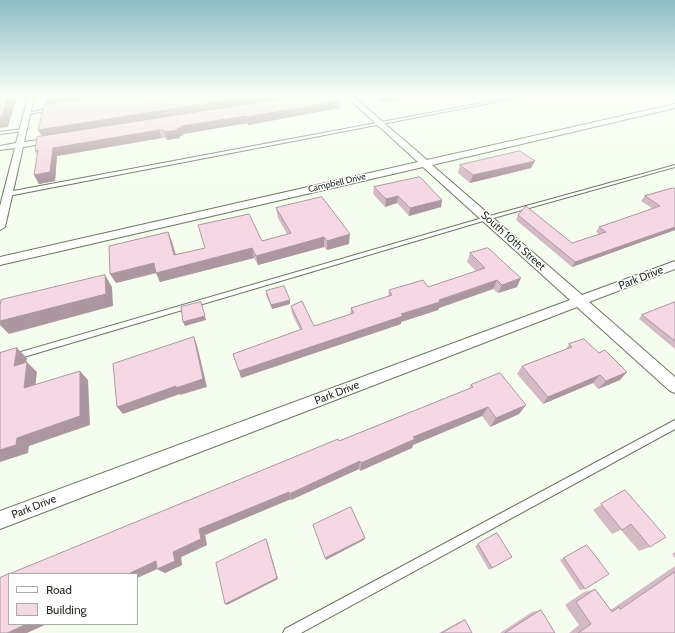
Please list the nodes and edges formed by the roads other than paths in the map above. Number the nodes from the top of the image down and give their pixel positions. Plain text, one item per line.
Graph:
1 (24, 127) edge
2 (361, 127) edge
3 (384, 127) edge
4 (585, 127) edge
5 (23, 130) junction
6 (0, 133) edge
7 (58, 139) edge
8 (19, 145) junction
9 (0, 148) edge
10 (426, 163) junction
11 (675, 166) edge
12 (8, 194) junction
13 (488, 218) junction
14 (0, 227) edge
15 (0, 261) edge
16 (675, 265) edge
17 (580, 301) junction
18 (0, 361) edge
19 (675, 386) edge
20 (675, 424) edge
21 (0, 520) edge
22 (289, 633) edge

1 - 5 street
2 - 12 lane
3 - 10 street, South 10th Street
4 - 10 street, Campbell Drive
5 - 6 lane
5 - 8 street
7 - 8 street
8 - 9 street
8 - 12 street
10 - 13 street, South 10th Street
10 - 15 street, Campbell Drive
11 - 13 lane
12 - 14 street
13 - 17 street, South 10th Street
13 - 18 lane
16 - 17 street, Park Drive
17 - 19 street, South 10th Street
17 - 21 street, Park Drive
20 - 22 lane

